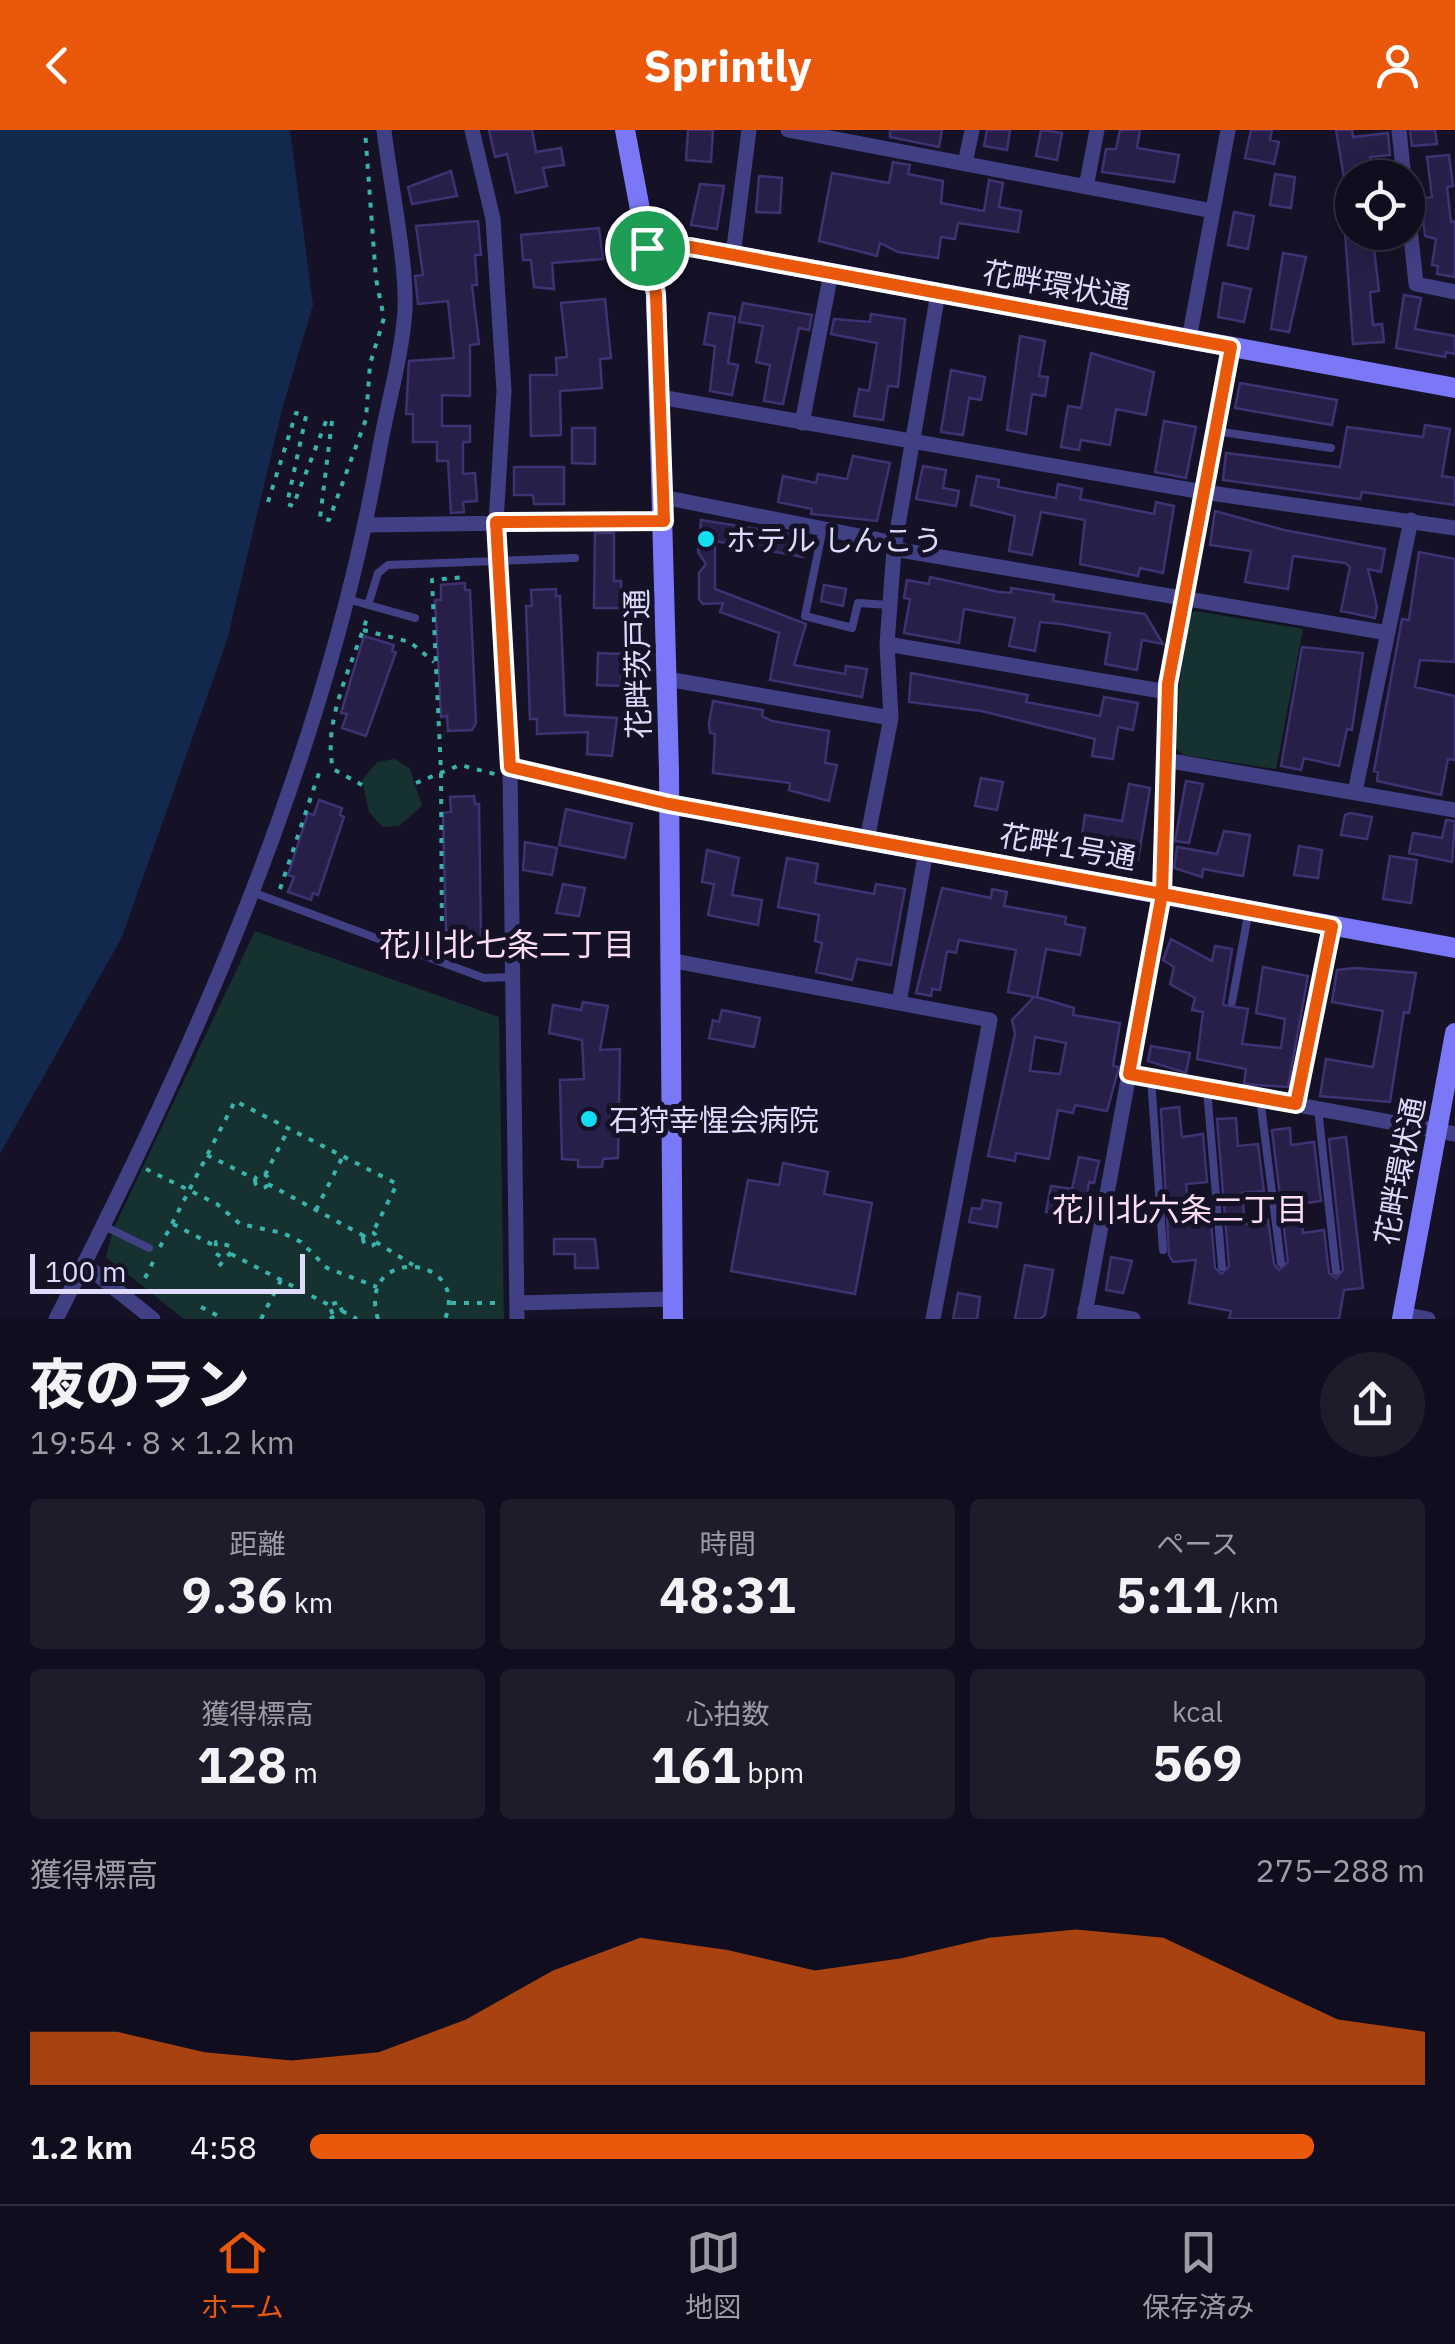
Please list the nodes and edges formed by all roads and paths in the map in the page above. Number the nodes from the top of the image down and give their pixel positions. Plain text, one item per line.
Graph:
1 (365, 130) edge
2 (384, 130) edge
3 (472, 130) edge
4 (625, 130) edge
5 (749, 130) edge
6 (788, 130) edge
7 (972, 130) edge
8 (1097, 130) edge
9 (1228, 130) edge
10 (1399, 130) edge
11 (849, 136) edge
12 (1402, 160) edge
13 (965, 164) junction
14 (1086, 187) junction
15 (1212, 211) junction
16 (647, 248) junction
17 (1412, 250) edge
18 (733, 255) junction
19 (831, 273) junction
20 (1455, 292) edge
21 (938, 293) junction
22 (1188, 339) junction
23 (1231, 347) junction
24 (1455, 388) edge
25 (660, 397) junction
26 (802, 423) junction
27 (1215, 431) junction
28 (911, 443) junction
29 (1331, 448) dead end
30 (1203, 492) junction
31 (663, 497) junction
32 (268, 502) dead end
33 (1411, 520) junction
34 (664, 521) junction
35 (496, 522) junction
36 (366, 525) junction
37 (823, 528) junction
38 (1455, 528) edge
39 (895, 546) junction
40 (575, 558) dead end
41 (498, 560) junction
42 (469, 576) dead end
43 (1184, 596) junction
44 (348, 599) junction
45 (368, 605) junction
46 (890, 605) junction
47 (368, 616) dead end
48 (415, 618) dead end
49 (363, 630) junction
50 (1388, 633) junction
51 (887, 644) junction
52 (435, 663) junction
53 (667, 680) junction
54 (1167, 692) junction
55 (891, 718) junction
56 (1166, 760) junction
57 (322, 767) dead end
58 (441, 772) junction
59 (510, 772) junction
60 (416, 783) dead end
61 (362, 785) dead end
62 (1355, 792) junction
63 (669, 804) junction
64 (1455, 810) edge
65 (867, 840) junction
66 (926, 851) junction
67 (268, 887) dead end
68 (250, 892) junction
69 (1162, 894) junction
70 (1248, 910) junction
71 (1332, 926) junction
72 (1455, 948) edge
73 (442, 952) dead end
74 (669, 960) junction
75 (512, 977) junction
76 (1232, 1002) dead end
77 (899, 1003) junction
78 (1455, 1033) edge
79 (1129, 1074) junction
80 (1151, 1078) junction
81 (1207, 1088) junction
82 (1260, 1098) junction
83 (1296, 1104) junction
84 (1318, 1109) junction
85 (289, 1128) junction
86 (1446, 1132) edge
87 (206, 1154) junction
88 (343, 1156) junction
89 (146, 1168) dead end
90 (265, 1176) junction
91 (255, 1179) junction
92 (268, 1184) junction
93 (188, 1189) junction
94 (316, 1210) junction
95 (172, 1223) junction
96 (104, 1226) junction
97 (373, 1232) junction
98 (364, 1236) junction
99 (376, 1242) junction
100 (213, 1245) junction
101 (149, 1248) dead end
102 (1163, 1250) dead end
103 (232, 1254) junction
104 (223, 1258) junction
105 (1281, 1262) dead end
106 (84, 1264) junction
107 (413, 1265) junction
108 (219, 1266) dead end
109 (1222, 1267) dead end
110 (1336, 1271) dead end
111 (145, 1278) dead end
112 (281, 1280) junction
113 (378, 1286) junction
114 (449, 1304) junction
115 (329, 1305) junction
116 (201, 1307) dead end
117 (673, 1309) edge
118 (342, 1311) junction
119 (517, 1311) edge
120 (1084, 1315) edge
121 (1402, 1316) edge
122 (332, 1317) edge
123 (56, 1319) edge
124 (153, 1319) edge
125 (224, 1319) edge
126 (261, 1319) edge
127 (358, 1319) edge
128 (378, 1319) edge
129 (445, 1319) edge
130 (933, 1319) edge
131 (1133, 1319) edge
132 (1428, 1319) edge

1 - 32 path
2 - 36 street
3 - 35 street
4 - 16 street, 花畔茨戸通
5 - 18 street
6 - 11 street
7 - 13 street
8 - 14 street
9 - 15 street
10 - 12 street
11 - 13 street
13 - 14 street
14 - 15 street
15 - 22 street
16 - 18 street, 花畔環状通
16 - 25 street, 花畔茨戸通
17 - 20 street
18 - 19 street, 花畔環状通
19 - 21 street, 花畔環状通
19 - 26 street
21 - 22 street, 花畔環状通
21 - 28 street
22 - 23 street, 花畔環状通
23 - 24 street, 花畔環状通
23 - 27 street
25 - 26 street
25 - 31 street, 花畔茨戸通
26 - 28 street
27 - 29 lane
27 - 30 street
28 - 30 street
28 - 39 street
30 - 33 street
30 - 43 street
31 - 34 street, 花畔茨戸通
31 - 37 street
33 - 38 street
33 - 50 street
34 - 35 street
34 - 53 street, 花畔茨戸通
35 - 36 street
35 - 41 street
36 - 44 street
37 - 39 street
37 - 46 lane
39 - 43 street
39 - 46 street
40 - 41 lane
41 - 45 lane
41 - 59 street
42 - 52 path
43 - 50 street
43 - 54 street
44 - 45 lane
44 - 68 street
45 - 48 lane
46 - 51 street
47 - 49 path
49 - 52 path
49 - 61 path
50 - 62 street
51 - 54 street
51 - 55 street
52 - 58 path
53 - 55 street
53 - 63 street, 花畔茨戸通
54 - 56 street
55 - 65 street
56 - 62 street
56 - 69 street
57 - 67 path
58 - 59 path
58 - 60 path
58 - 73 path
59 - 63 street
59 - 75 street
62 - 64 street
63 - 65 street, 花畔1号通
63 - 74 street, 花畔茨戸通
65 - 66 street, 花畔1号通
66 - 69 street, 花畔1号通
66 - 77 street
68 - 75 lane
68 - 96 street
69 - 70 street, 花畔1号通
69 - 79 street
70 - 71 street, 花畔1号通
70 - 76 lane
71 - 72 street, 花畔1号通
71 - 83 street
74 - 77 street
74 - 117 street, 花畔茨戸通
75 - 119 street
77 - 130 street
78 - 86 street, 花畔環状通
79 - 80 street
79 - 120 street
80 - 81 street
80 - 102 lane
81 - 82 street
81 - 109 lane
82 - 83 street
82 - 105 lane
83 - 84 street
84 - 86 street
84 - 110 lane
85 - 87 path
85 - 88 path
85 - 90 path
86 - 121 street, 花畔環状通
87 - 91 path
87 - 93 path
88 - 94 path
88 - 97 path
89 - 93 path
90 - 91 path
90 - 92 path
91 - 92 path
92 - 94 path
93 - 95 path
93 - 113 path
94 - 98 path
95 - 100 path
95 - 111 path
96 - 101 lane
96 - 106 street
97 - 98 path
97 - 99 path
98 - 99 path
99 - 107 path
100 - 103 path
100 - 104 path
103 - 104 path
103 - 112 path
104 - 108 path
106 - 123 street
106 - 124 street
107 - 113 path
107 - 114 path
112 - 115 path
112 - 126 path
113 - 128 path
114 - 119 path
114 - 129 path
115 - 118 path
115 - 122 path
116 - 125 path
117 - 119 street
118 - 122 path
118 - 127 path
120 - 131 street
121 - 132 street

